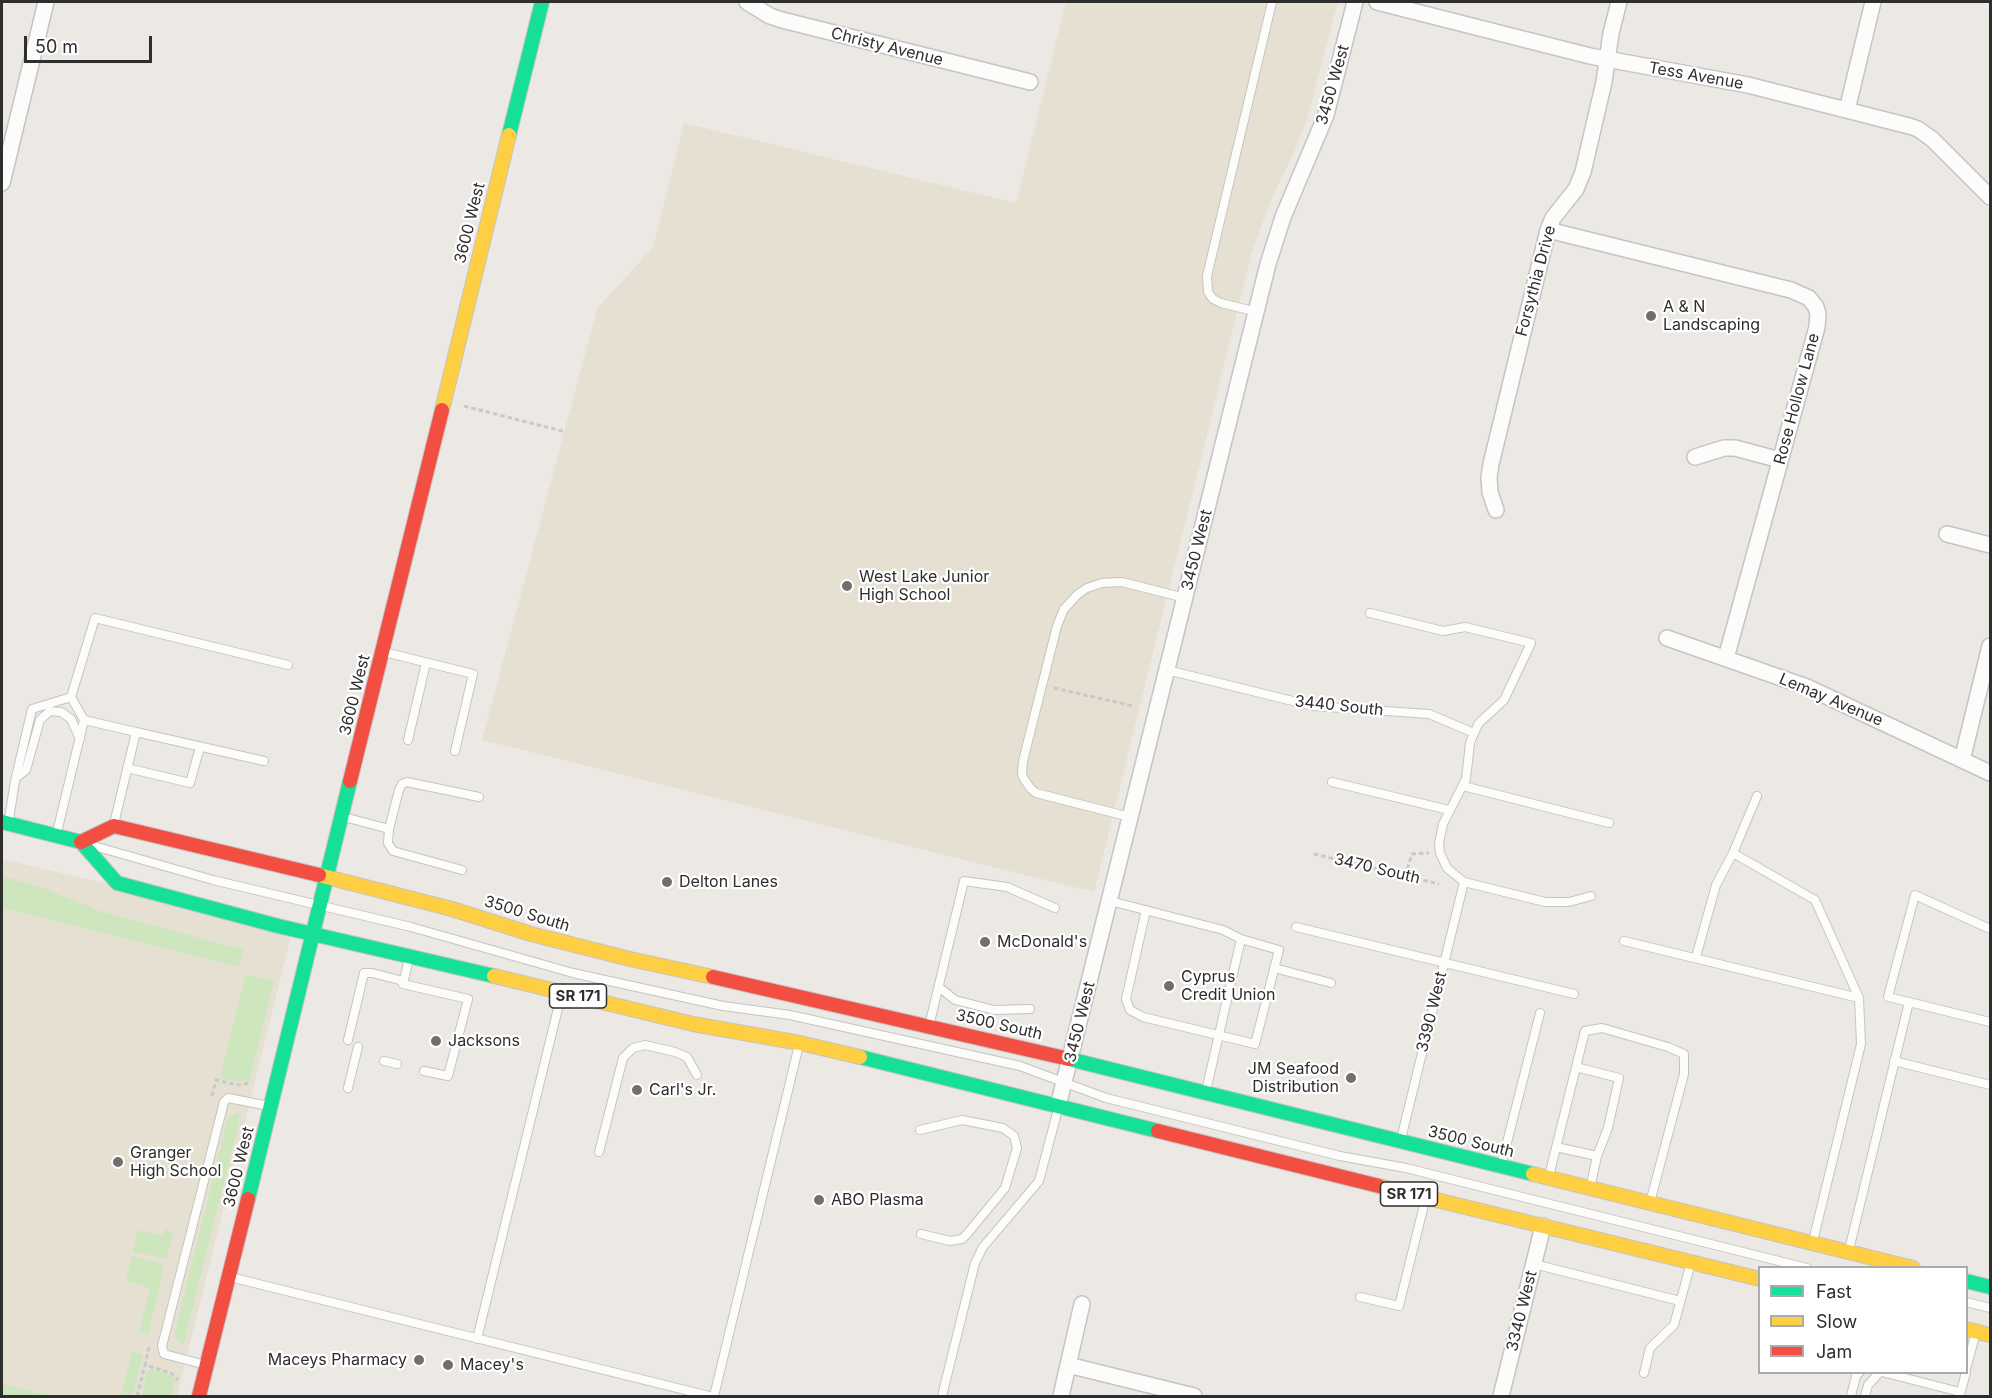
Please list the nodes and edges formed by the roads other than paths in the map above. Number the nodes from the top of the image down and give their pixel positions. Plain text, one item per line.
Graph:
1 (46, 2) edge
2 (542, 2) edge
3 (747, 2) edge
4 (1272, 2) edge
5 (1355, 2) edge
6 (1377, 2) edge
7 (1619, 2) edge
8 (1874, 2) edge
9 (1606, 60) junction
10 (1030, 82) dead end
11 (1846, 110) junction
12 (2, 183) edge
13 (1990, 197) edge
14 (1548, 230) junction
15 (1257, 312) junction
16 (1695, 456) dead end
17 (1780, 460) junction
18 (1496, 510) dead end
19 (1947, 534) dead end
20 (1990, 545) edge
21 (1185, 598) junction
22 (1370, 614) dead end
23 (1667, 638) dead end
24 (1990, 646) edge
25 (382, 652) junction
26 (1726, 658) junction
27 (426, 663) junction
28 (288, 665) dead end
29 (1167, 670) junction
30 (71, 697) junction
31 (84, 720) junction
32 (136, 732) junction
33 (1474, 733) junction
34 (80, 739) junction
35 (408, 740) dead end
36 (200, 747) junction
37 (455, 751) dead end
38 (1962, 760) junction
39 (264, 761) dead end
40 (127, 768) junction
41 (1990, 773) edge
42 (16, 778) junction
43 (1332, 782) dead end
44 (1463, 786) junction
45 (1757, 796) dead end
46 (479, 797) dead end
47 (1449, 810) junction
48 (342, 817) junction
49 (1131, 818) junction
50 (5, 823) edge
51 (1609, 823) dead end
52 (114, 826) junction
53 (389, 829) junction
54 (56, 836) junction
55 (81, 842) junction
56 (1733, 853) junction
57 (462, 870) dead end
58 (328, 877) junction
59 (1464, 882) junction
60 (1591, 896) dead end
61 (1110, 901) junction
62 (320, 906) junction
63 (1055, 908) dead end
64 (1146, 910) junction
65 (1296, 927) dead end
66 (1990, 929) edge
67 (314, 934) junction
68 (1241, 939) junction
69 (1624, 941) dead end
70 (410, 955) junction
71 (1696, 957) junction
72 (1444, 963) junction
73 (1274, 968) junction
74 (403, 982) junction
75 (1331, 983) dead end
76 (939, 987) junction
77 (562, 992) junction
78 (1574, 994) dead end
79 (1859, 998) junction
80 (1909, 1002) junction
81 (1030, 1009) dead end
82 (1540, 1013) dead end
83 (1990, 1022) edge
84 (929, 1026) junction
85 (1220, 1036) junction
86 (348, 1040) dead end
87 (800, 1043) junction
88 (358, 1047) dead end
89 (1070, 1059) junction
90 (384, 1061) dead end
91 (1894, 1061) junction
92 (397, 1064) dead end
93 (1576, 1067) junction
94 (424, 1071) dead end
95 (697, 1075) dead end
96 (1064, 1082) junction
97 (1990, 1085) edge
98 (348, 1088) dead end
99 (1206, 1093) junction
100 (271, 1106) junction
101 (1059, 1106) junction
102 (920, 1130) dead end
103 (1400, 1142) junction
104 (1556, 1147) junction
105 (599, 1152) dead end
106 (1597, 1156) junction
107 (1501, 1166) junction
108 (1549, 1178) junction
109 (1590, 1188) junction
110 (1426, 1198) junction
111 (1650, 1203) junction
112 (1543, 1226) junction
113 (921, 1234) dead end
114 (1813, 1243) junction
115 (1848, 1252) junction
116 (1691, 1262) junction
117 (1534, 1264) junction
118 (1798, 1266) edge
119 (1905, 1266) edge
120 (228, 1277) junction
121 (1758, 1279) edge
122 (1968, 1282) edge
123 (1990, 1287) edge
124 (1360, 1297) dead end
125 (1680, 1301) junction
126 (1968, 1302) edge
127 (1082, 1304) dead end
128 (1990, 1308) edge
129 (1971, 1331) edge
130 (1990, 1335) edge
131 (477, 1339) junction
132 (1968, 1355) edge
133 (207, 1365) junction
134 (1068, 1365) junction
135 (1644, 1373) dead end
136 (1858, 1374) edge
137 (1879, 1374) edge
138 (1888, 1374) edge
139 (1965, 1374) edge
140 (1960, 1394) edge
141 (199, 1396) edge
142 (709, 1396) edge
143 (714, 1396) edge
144 (942, 1396) edge
145 (1060, 1396) edge
146 (1194, 1396) edge
147 (1501, 1396) edge
148 (1851, 1396) edge
149 (1865, 1396) edge

1 - 12 street
2 - 25 main road, 3600 West
3 - 10 street, Christy Avenue
4 - 15 lane
5 - 15 street, 3450 West
6 - 9 street, Tess Avenue
7 - 9 street, Forsythia Drive
8 - 11 street
9 - 11 street, Tess Avenue
9 - 14 street, Forsythia Drive
11 - 13 street, Tess Avenue
14 - 17 street, Rose Hollow Lane
14 - 18 street, Forsythia Drive
15 - 21 street, 3450 West
16 - 17 street
17 - 26 street, Rose Hollow Lane
19 - 20 street
21 - 29 street, 3450 West
21 - 49 lane
22 - 33 lane
23 - 26 street, Lemay Avenue
24 - 38 street
25 - 27 lane
25 - 48 main road, 3600 West
26 - 38 street, Lemay Avenue
27 - 35 lane
27 - 37 lane
28 - 30 lane
29 - 33 lane, 3440 South
29 - 49 street, 3450 West
30 - 31 lane
30 - 42 lane
31 - 32 lane
31 - 34 lane
32 - 36 lane
32 - 40 lane
33 - 44 lane
34 - 42 lane
34 - 54 lane
36 - 39 lane
36 - 40 lane
38 - 41 street, Lemay Avenue
40 - 52 lane
42 - 50 lane
43 - 47 lane
44 - 47 lane
44 - 51 lane
45 - 56 lane
46 - 53 lane
47 - 59 lane
48 - 53 lane
48 - 58 main road, 3600 West
49 - 61 street, 3450 West
50 - 54 main road
52 - 55 main road
52 - 58 main road, 3500 South
53 - 57 lane
54 - 55 main road
55 - 62 lane
55 - 67 main road, SR 171
56 - 71 lane
56 - 79 lane
58 - 62 main road, 3600 West
58 - 84 main road, 3500 South
59 - 60 lane
59 - 72 lane, 3390 West
61 - 64 lane
61 - 89 street, 3450 West
62 - 67 main road, 3600 West
62 - 96 lane
63 - 76 lane
64 - 68 lane
64 - 85 lane
65 - 72 lane
66 - 80 lane
67 - 70 main road, SR 171
67 - 100 main road, 3600 West
68 - 73 lane
68 - 85 lane
69 - 71 lane
70 - 74 lane
70 - 77 main road, SR 171
71 - 79 lane
72 - 78 lane
72 - 103 lane, 3390 West
73 - 75 lane
73 - 85 lane
74 - 86 lane
74 - 94 lane
76 - 81 lane
76 - 84 lane
77 - 87 main road, SR 171
77 - 131 lane
79 - 114 lane
80 - 83 lane
80 - 91 lane
82 - 107 lane
84 - 89 main road, 3500 South
85 - 99 lane
87 - 101 main road, SR 171
87 - 143 lane
88 - 98 lane
89 - 96 street, 3450 West
89 - 99 main road, 3500 South
90 - 92 lane
91 - 97 lane
91 - 115 lane
93 - 104 lane
93 - 106 lane
93 - 111 lane
95 - 105 lane
96 - 101 street, 3450 West
96 - 118 lane
99 - 103 main road, 3500 South
100 - 120 main road, 3600 West
100 - 133 lane
101 - 110 main road, SR 171
101 - 144 lane
102 - 113 lane
103 - 107 main road, 3500 South
104 - 106 lane
104 - 108 lane
106 - 109 lane
107 - 108 main road, 3500 South
108 - 109 main road, 3500 South
109 - 111 main road, 3500 South
110 - 112 main road, SR 171
110 - 124 lane
111 - 114 main road, 3500 South
112 - 116 main road, SR 171
112 - 117 street, 3340 West
114 - 115 main road, 3500 South
115 - 119 main road, 3500 South
116 - 121 main road, SR 171
116 - 125 lane
117 - 125 lane
117 - 147 street, 3340 West
120 - 131 lane
120 - 133 main road, 3600 West
122 - 123 main road
125 - 135 lane
126 - 128 lane
127 - 134 street
129 - 130 main road
129 - 132 lane
131 - 142 lane
133 - 141 main road, 3600 West
134 - 145 street
134 - 146 street
136 - 148 lane
137 - 149 lane
138 - 140 lane
139 - 140 lane

